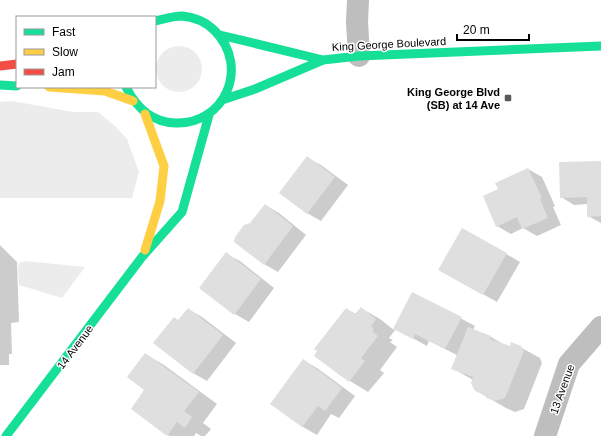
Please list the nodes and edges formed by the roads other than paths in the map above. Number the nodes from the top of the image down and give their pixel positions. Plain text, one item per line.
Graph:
1 (358, 0) edge
2 (156, 21) edge
3 (220, 35) junction
4 (601, 46) edge
5 (359, 56) junction
6 (323, 60) junction
7 (16, 64) edge
8 (0, 66) edge
9 (0, 85) edge
10 (16, 86) edge
11 (68, 88) edge
12 (126, 88) edge
13 (222, 100) junction
14 (133, 101) junction
15 (145, 114) junction
16 (209, 115) junction
17 (142, 257) junction
18 (601, 327) edge
19 (6, 436) edge
20 (545, 436) edge

1 - 5 street
2 - 3 main road
3 - 6 main road, King George Boulevard
3 - 13 main road
4 - 5 main road, King George Boulevard
5 - 6 main road, King George Boulevard
6 - 13 main road, King George Boulevard
7 - 8 main road
9 - 10 main road
11 - 14 main road
12 - 14 main road
13 - 16 main road
14 - 15 main road
15 - 16 main road
15 - 17 main road, 14 Avenue
16 - 17 main road, 14 Avenue
17 - 19 main road, 14 Avenue
18 - 20 street, 13 Avenue

